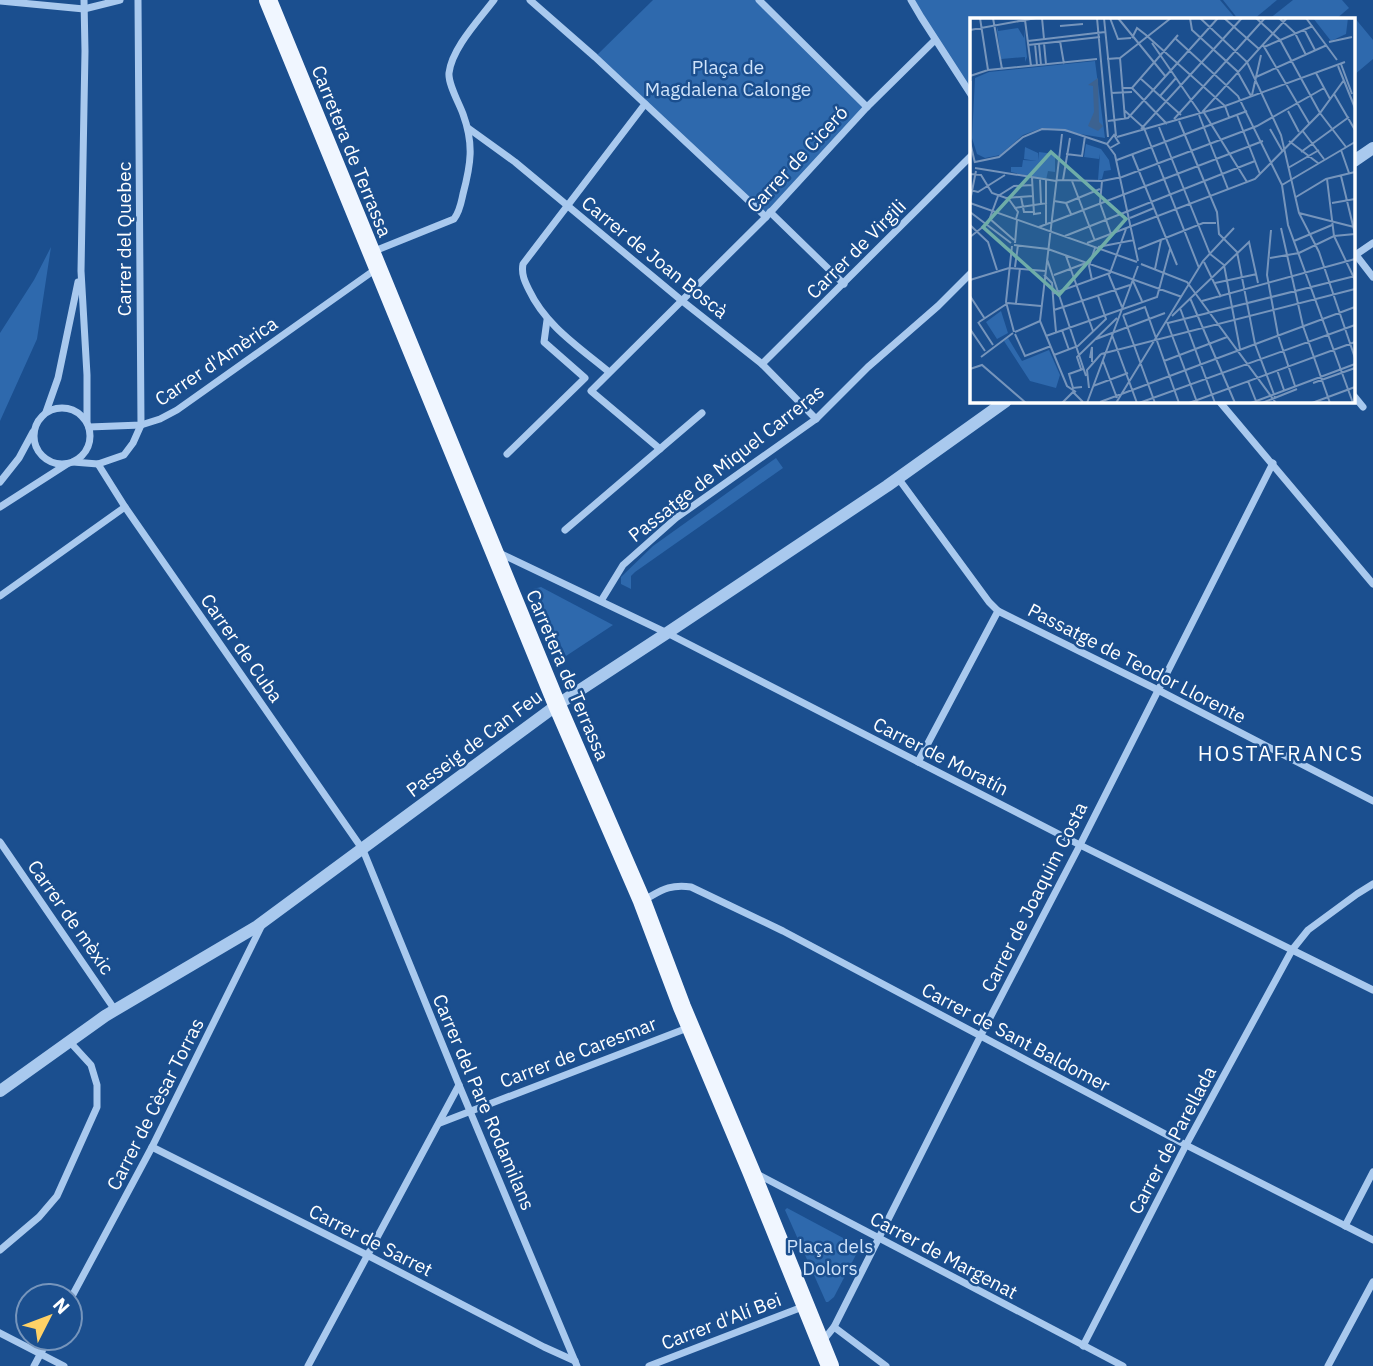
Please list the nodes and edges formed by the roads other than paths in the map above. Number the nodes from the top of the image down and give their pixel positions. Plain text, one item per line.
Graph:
1 (120, 0) edge
2 (138, 0) edge
3 (268, 0) edge
4 (494, 0) edge
5 (530, 0) edge
6 (759, 0) edge
7 (911, 0) edge
8 (0, 1) edge
9 (84, 4) edge
10 (935, 40) junction
11 (970, 93) edge
12 (645, 104) junction
13 (867, 107) junction
14 (468, 128) junction
15 (1373, 148) edge
16 (970, 157) edge
17 (1356, 160) edge
18 (567, 205) junction
19 (768, 214) junction
20 (1373, 243) edge
21 (1356, 254) edge
22 (1356, 256) edge
23 (374, 260) junction
24 (81, 271) junction
25 (970, 274) edge
26 (1373, 277) edge
27 (845, 284) junction
28 (681, 300) junction
29 (547, 320) junction
30 (762, 364) junction
31 (609, 372) junction
32 (1356, 398) edge
33 (1005, 402) edge
34 (1220, 402) edge
35 (1363, 407) dead end
36 (46, 412) junction
37 (702, 413) dead end
38 (816, 419) junction
39 (88, 425) junction
40 (141, 425) junction
41 (34, 428) junction
42 (660, 449) junction
43 (506, 454) dead end
44 (71, 462) junction
45 (1273, 463) junction
46 (98, 464) junction
47 (898, 478) junction
48 (0, 481) edge
49 (0, 507) edge
50 (125, 507) junction
51 (565, 530) dead end
52 (494, 551) junction
53 (1373, 584) edge
54 (0, 596) edge
55 (601, 601) junction
56 (998, 611) junction
57 (667, 634) junction
58 (1158, 690) junction
59 (557, 705) junction
60 (918, 762) junction
61 (1373, 801) edge
62 (0, 842) edge
63 (1080, 845) junction
64 (363, 850) junction
65 (1373, 884) edge
66 (642, 901) junction
67 (264, 921) junction
68 (1292, 950) junction
69 (1373, 990) edge
70 (115, 1010) junction
71 (690, 1026) junction
72 (981, 1035) junction
73 (69, 1041) junction
74 (459, 1085) junction
75 (0, 1091) edge
76 (470, 1111) junction
77 (438, 1124) junction
78 (1186, 1145) junction
79 (152, 1147) junction
80 (751, 1171) junction
81 (1373, 1172) edge
82 (1345, 1226) junction
83 (879, 1237) junction
84 (1373, 1240) edge
85 (0, 1250) edge
86 (368, 1255) junction
87 (80, 1282) edge
88 (1373, 1282) edge
89 (805, 1306) junction
90 (834, 1327) junction
91 (0, 1333) edge
92 (820, 1343) junction
93 (1083, 1346) junction
94 (41, 1353) junction
95 (576, 1363) edge
96 (34, 1366) edge
97 (64, 1366) edge
98 (308, 1366) edge
99 (649, 1366) edge
100 (830, 1366) edge
101 (886, 1366) edge
102 (1123, 1366) edge
103 (1328, 1366) edge

1 - 9 street
2 - 40 street, Carrer del Quebec
3 - 23 main road, Carretera de Terrassa
4 - 14 street
5 - 12 street
6 - 13 street
7 - 10 street
8 - 9 street
9 - 24 street
10 - 11 street
10 - 13 street, Carrer de Ciceró
12 - 18 street
12 - 19 street
13 - 19 street, Carrer de Ciceró
14 - 18 street, Carrer de Joan Boscà
14 - 23 street, Carrer d'Amèrica
15 - 17 street
16 - 27 street, Carrer de Virgili
18 - 28 street, Carrer de Joan Boscà
18 - 29 street
19 - 27 street
19 - 28 street, Carrer de Ciceró
20 - 21 street
22 - 26 street
23 - 40 street, Carrer d'Amèrica
23 - 52 main road, Carretera de Terrassa
24 - 36 street
24 - 39 street
25 - 38 street, Passatge de Miquel Carreras
27 - 30 street, Carrer de Virgili
28 - 30 street, Carrer de Joan Boscà
28 - 31 street, Carrer de Ciceró
29 - 31 street
29 - 43 street
30 - 38 street, Carrer de Joan Boscà
31 - 42 street, Carrer de Ciceró
32 - 35 street
33 - 47 street, Passeig de Can Feu
34 - 45 street
36 - 39 street
36 - 41 street
37 - 42 street
38 - 55 street, Passatge de Miquel Carreras
39 - 40 street
39 - 44 street
40 - 46 street, Carrer d'Amèrica
41 - 44 street
41 - 48 street
42 - 51 street
44 - 46 street
44 - 49 street
45 - 53 street
45 - 58 street, Carrer de Joaquim Costa
46 - 50 street, Carrer de Cuba
47 - 56 street
47 - 57 street, Passeig de Can Feu
50 - 54 street
50 - 64 street, Carrer de Cuba
52 - 55 street, Carrer de Moratín
52 - 59 main road, Carretera de Terrassa
55 - 57 street, Carrer de Moratín
56 - 58 street, Passatge de Teodor Llorente
56 - 60 street
57 - 59 street, Passeig de Can Feu
57 - 60 street, Carrer de Moratín
58 - 61 street, Passatge de Teodor Llorente
58 - 63 street, Carrer de Joaquim Costa
59 - 64 street, Passeig de Can Feu
59 - 66 main road, Carretera de Terrassa
60 - 63 street, Carrer de Moratín
62 - 70 street, Carrer de mèxic
63 - 68 street, Carrer de Moratín
63 - 72 street, Carrer de Joaquim Costa
64 - 67 street, Passeig de Can Feu
64 - 74 street, Carrer del Pare Rodamilans
65 - 68 street, Carrer de Parellada
66 - 71 main road, Carretera de Terrassa
66 - 72 street, Carrer de Sant Baldomer
67 - 70 street, Passeig de Can Feu
67 - 79 street, Carrer de Cèsar Torras
68 - 69 street, Carrer de Moratín
68 - 78 street, Carrer de Parellada
70 - 73 street, Passeig de Can Feu
71 - 76 street, Carrer de Caresmar
71 - 80 main road, Carretera de Terrassa
72 - 78 street, Carrer de Sant Baldomer
72 - 83 street, Carrer de Joaquim Costa
73 - 75 street, Passeig de Can Feu
73 - 85 street
74 - 76 street, Carrer del Pare Rodamilans
74 - 77 street
76 - 77 street, Carrer de Caresmar
76 - 95 street, Carrer del Pare Rodamilans
77 - 86 street
78 - 82 street, Carrer de Sant Baldomer
78 - 93 street, Carrer de Parellada
79 - 86 street, Carrer de Sarret
79 - 87 street, Carrer de Cèsar Torras
80 - 83 street, Carrer de Margenat
80 - 89 main road, Carretera de Terrassa
81 - 82 street
82 - 84 street, Carrer de Sant Baldomer
83 - 90 street, Carrer de Joaquim Costa
83 - 93 street, Carrer de Margenat
86 - 95 street, Carrer de Sarret
86 - 98 street
88 - 103 street
89 - 92 main road, Carretera de Terrassa
89 - 99 street, Carrer d'Alí Bei
90 - 92 street, Carrer de Joaquim Costa
90 - 101 street
91 - 94 street
92 - 100 main road, Carretera de Terrassa
93 - 102 street, Carrer de Margenat
94 - 96 street
94 - 97 street

